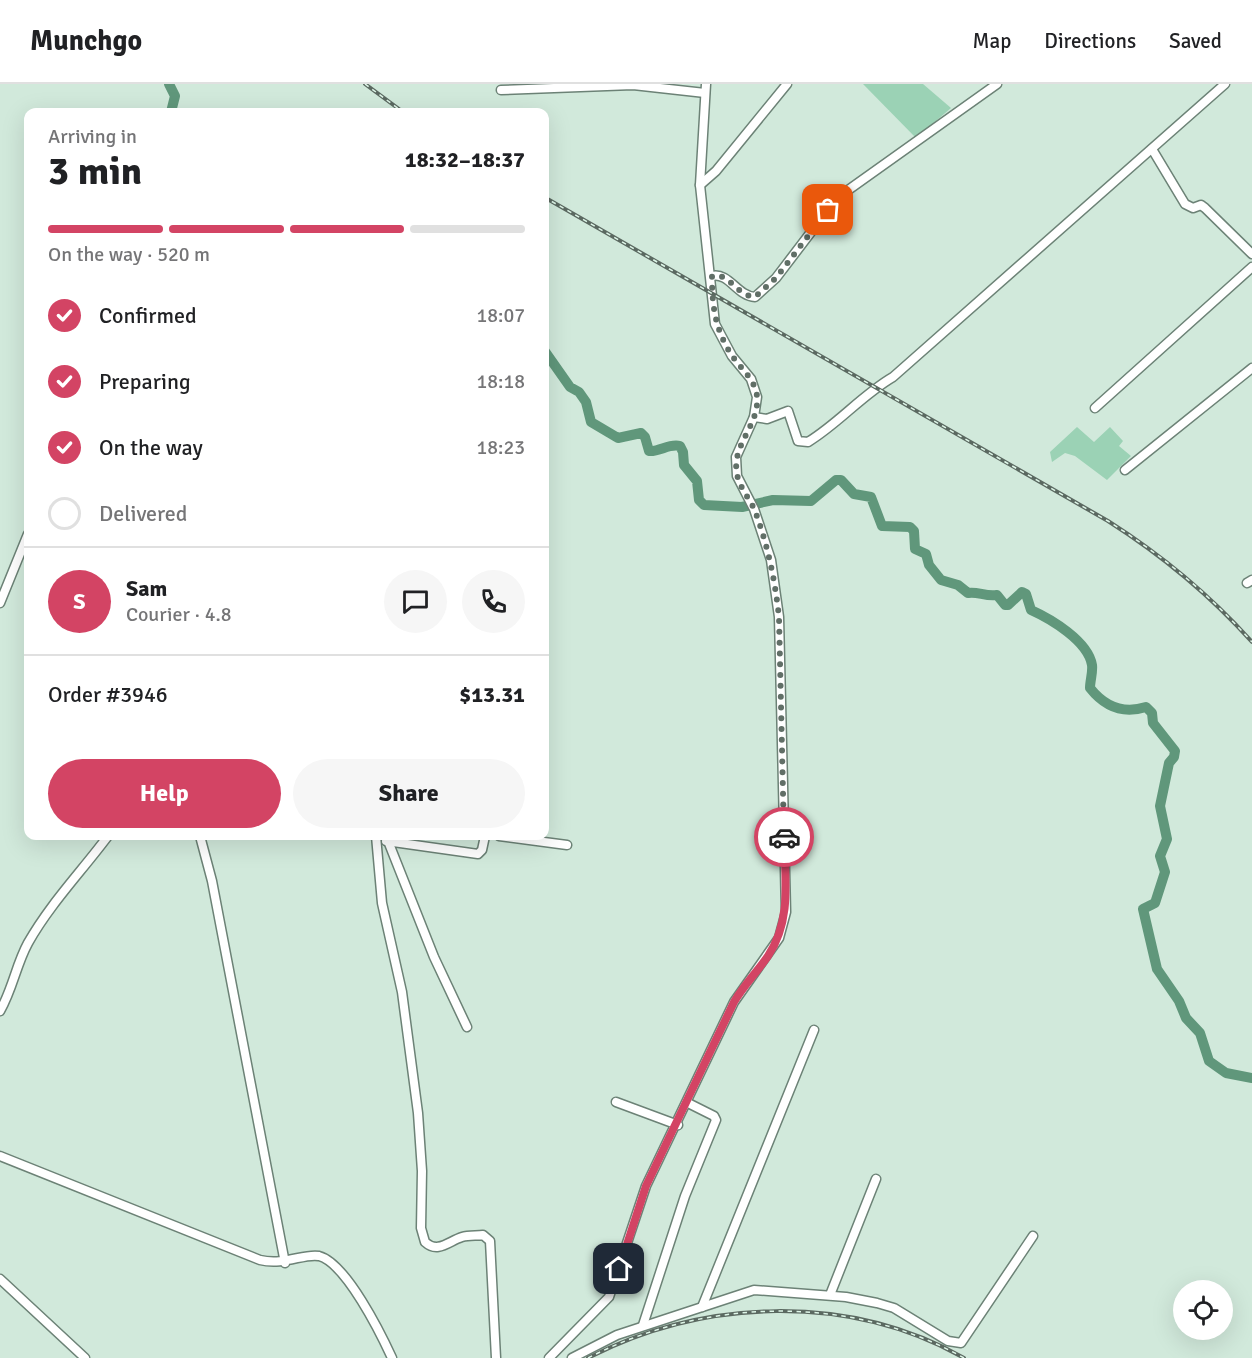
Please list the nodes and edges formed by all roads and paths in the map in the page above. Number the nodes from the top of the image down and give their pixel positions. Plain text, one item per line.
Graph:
1 (787, 84) edge
2 (997, 84) edge
3 (1225, 84) edge
4 (706, 88) edge
5 (501, 90) dead end
6 (1152, 149) junction
7 (700, 185) junction
8 (1252, 254) edge
9 (1252, 267) edge
10 (712, 276) junction
11 (1252, 368) edge
12 (1095, 408) dead end
13 (754, 417) junction
14 (1125, 470) dead end
15 (24, 544) edge
16 (0, 603) edge
17 (105, 840) edge
18 (201, 840) edge
19 (376, 840) edge
20 (382, 840) edge
21 (484, 840) edge
22 (529, 840) edge
23 (388, 842) junction
24 (567, 845) dead end
25 (0, 1011) edge
26 (467, 1027) dead end
27 (814, 1030) dead end
28 (616, 1102) dead end
29 (688, 1103) junction
30 (678, 1125) junction
31 (0, 1156) edge
32 (876, 1179) dead end
33 (1033, 1236) dead end
34 (285, 1263) junction
35 (0, 1279) edge
36 (830, 1295) junction
37 (702, 1307) junction
38 (643, 1325) junction
39 (85, 1358) edge
40 (392, 1358) edge
41 (496, 1358) edge
42 (549, 1358) edge
43 (572, 1358) edge

1 - 7 street
2 - 10 street
3 - 6 street
4 - 5 street
4 - 7 street
6 - 8 street
6 - 13 street
7 - 10 street
9 - 12 street
10 - 13 street
11 - 14 street
13 - 29 street
15 - 16 street
17 - 25 street
18 - 34 street
19 - 41 street
20 - 23 street
21 - 23 street
22 - 24 street
23 - 26 street
27 - 37 street
28 - 30 street
29 - 30 street
29 - 38 street
30 - 42 street
31 - 34 street
32 - 36 street
33 - 36 street
34 - 40 street
35 - 39 street
36 - 37 street
37 - 38 street
38 - 43 street

